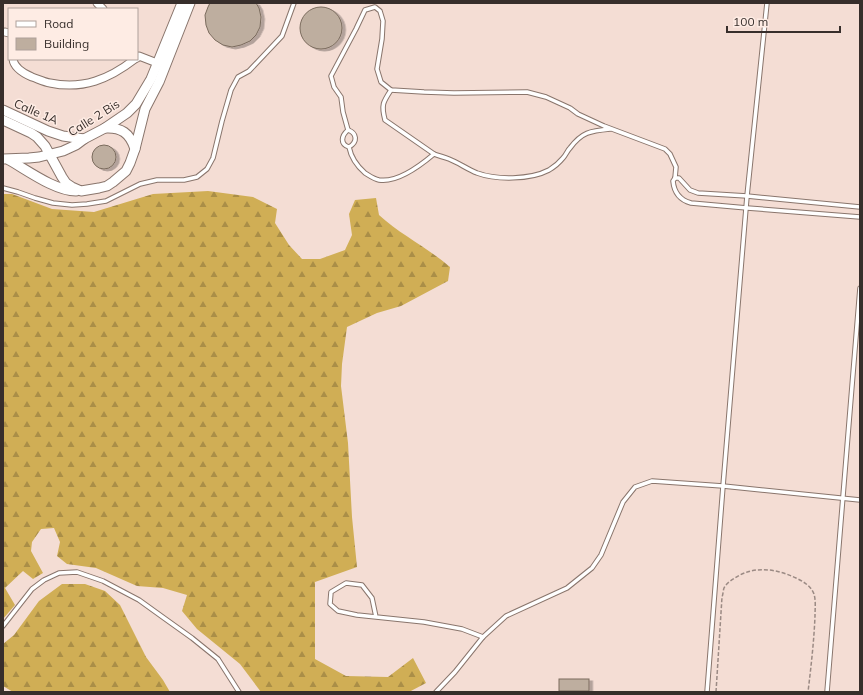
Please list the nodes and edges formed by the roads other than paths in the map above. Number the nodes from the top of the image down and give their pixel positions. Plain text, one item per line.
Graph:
1 (182, 3) edge
2 (190, 3) edge
3 (294, 3) edge
4 (768, 3) edge
5 (138, 57) edge
6 (13, 60) edge
7 (133, 60) edge
8 (157, 63) junction
9 (391, 90) junction
10 (3, 110) edge
11 (3, 120) edge
12 (105, 128) junction
13 (611, 128) junction
14 (348, 130) junction
15 (84, 138) junction
16 (349, 147) junction
17 (135, 148) junction
18 (49, 154) junction
19 (434, 154) junction
20 (6, 160) edge
21 (676, 178) junction
22 (3, 188) edge
23 (81, 191) junction
24 (748, 196) junction
25 (860, 207) edge
26 (747, 208) junction
27 (860, 217) edge
28 (860, 288) edge
29 (723, 486) junction
30 (843, 499) junction
31 (860, 500) edge
32 (376, 617) junction
33 (3, 626) edge
34 (483, 637) junction
35 (239, 692) edge
36 (436, 692) edge
37 (707, 692) edge
38 (827, 692) edge

1 - 8 street, Calle 2 Bis
2 - 17 street
3 - 22 lane
4 - 24 lane
5 - 8 street
6 - 7 street
8 - 12 street, Calle 2 Bis
9 - 13 lane
9 - 14 lane
9 - 19 lane
10 - 15 street, Calle 1A
11 - 18 street, Calle 1A
12 - 15 street, Calle 2 Bis
12 - 17 street
13 - 19 lane
13 - 21 lane
14 - 16 lane
14 - 16 lane
15 - 18 street, Calle 2 Bis
16 - 19 lane
17 - 23 street
18 - 20 street, Calle 2 Bis
18 - 23 street, Calle 1A
20 - 23 street
21 - 24 lane
21 - 26 lane
24 - 25 lane
24 - 26 lane
26 - 27 lane
26 - 29 lane
28 - 30 lane
29 - 30 lane
29 - 34 lane
29 - 37 lane
30 - 31 lane
30 - 38 lane
32 - 32 lane
32 - 34 lane
33 - 35 lane
34 - 36 lane

